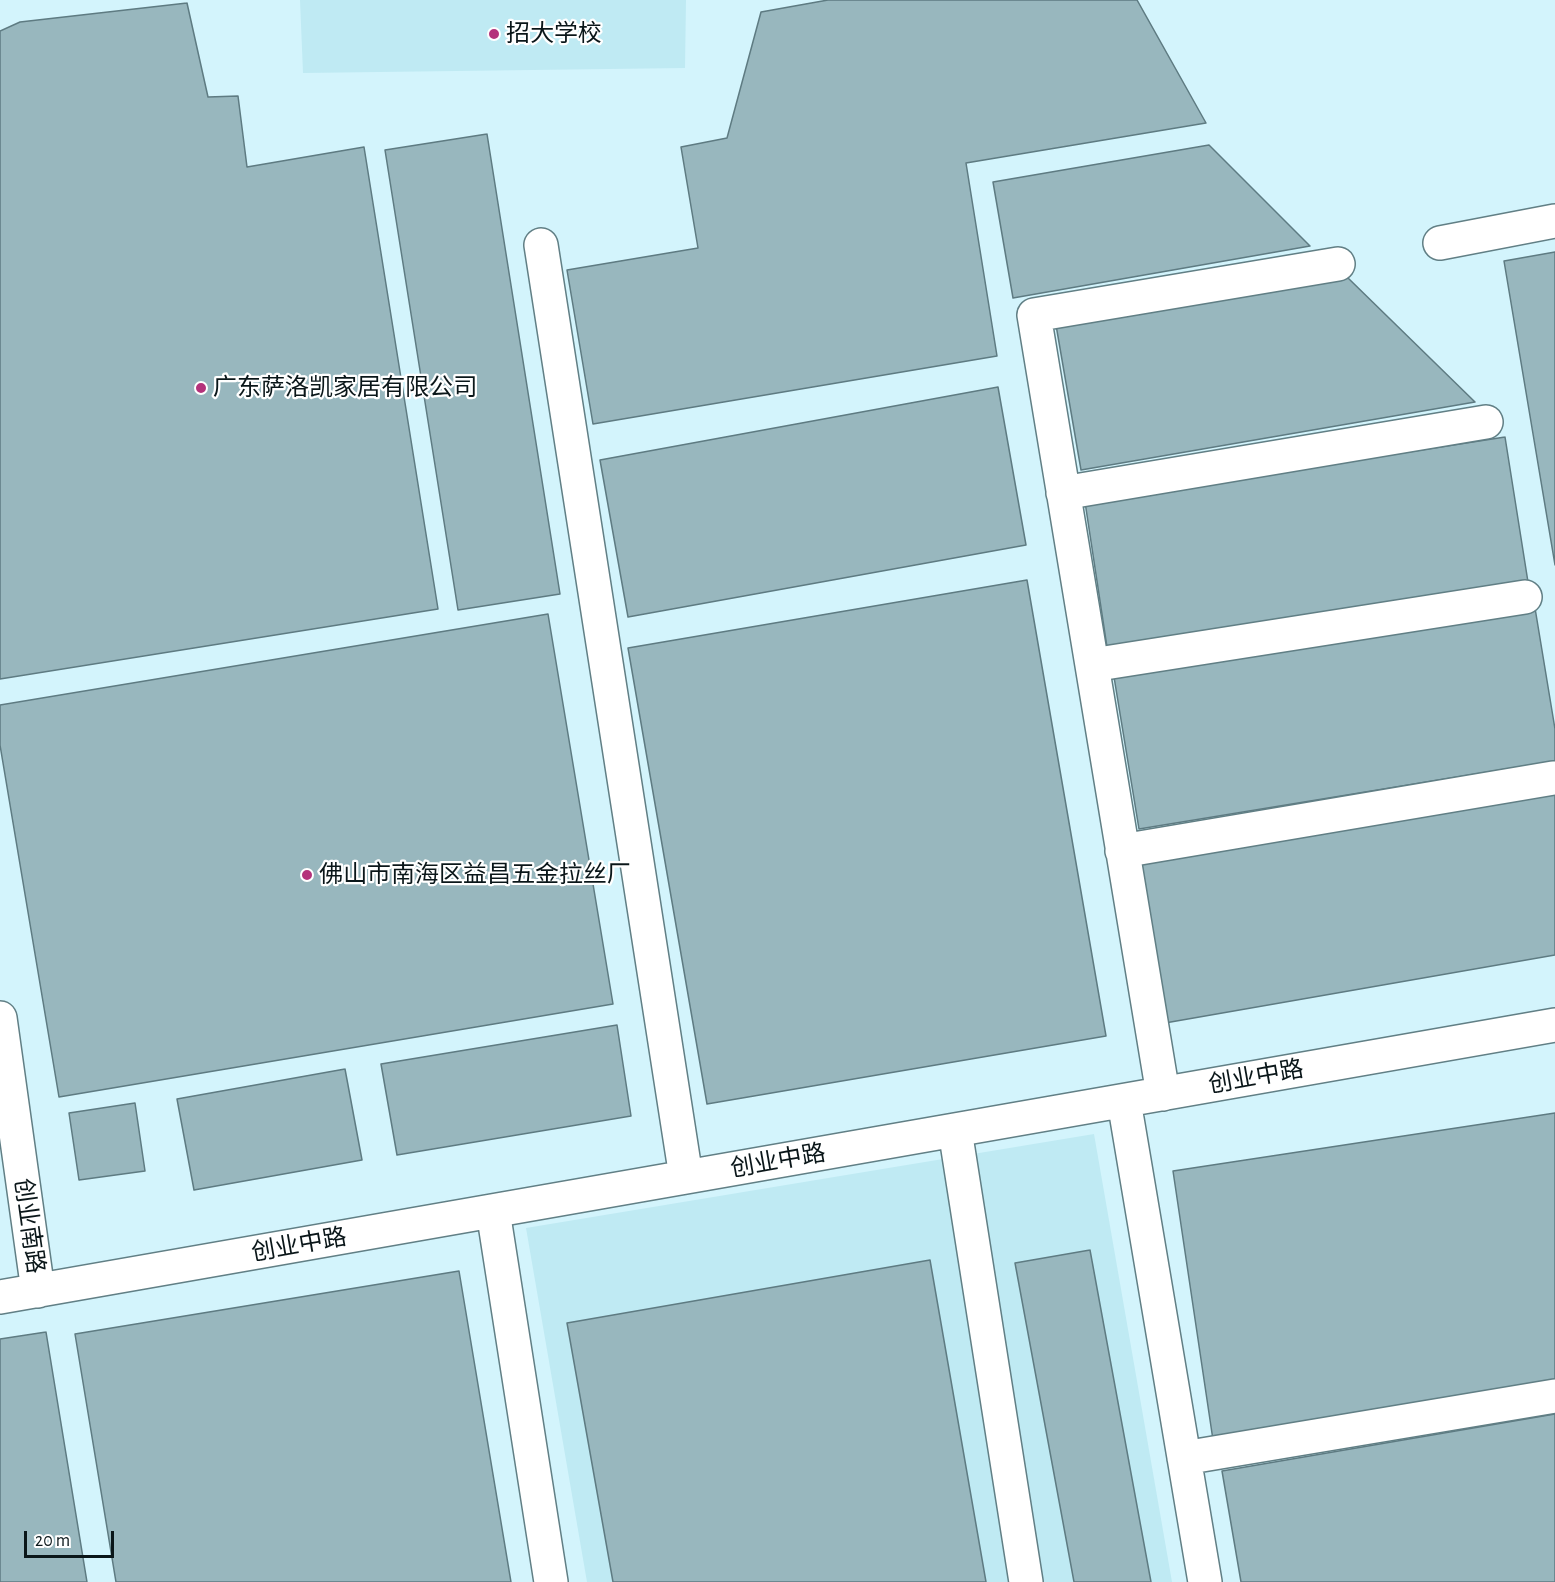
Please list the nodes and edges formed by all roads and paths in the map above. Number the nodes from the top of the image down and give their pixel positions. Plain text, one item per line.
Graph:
1 (1555, 221) edge
2 (1440, 243) dead end
3 (541, 245) dead end
4 (1338, 264) dead end
5 (1486, 422) dead end
6 (1063, 493) junction
7 (1525, 597) dead end
8 (1092, 665) junction
9 (1553, 778) dead end
10 (1122, 851) junction
11 (0, 1018) edge
12 (1555, 1025) edge
13 (1163, 1094) junction
14 (1124, 1101) junction
15 (955, 1130) junction
16 (686, 1177) junction
17 (493, 1211) junction
18 (38, 1291) junction
19 (0, 1297) edge
20 (1555, 1396) edge
21 (1184, 1458) junction
22 (551, 1582) edge
23 (1026, 1582) edge
24 (1204, 1582) edge

1 - 2 street
3 - 16 street
4 - 6 street
5 - 6 street
6 - 8 street
7 - 8 street
8 - 10 street
9 - 10 street
10 - 13 street
11 - 18 street, 创业南路
12 - 13 street, 创业中路
13 - 14 street, 创业中路
14 - 15 street, 创业中路
14 - 21 street
15 - 16 street, 创业中路
15 - 23 street
16 - 17 street, 创业中路
17 - 18 street, 创业中路
17 - 22 street
18 - 19 street, 创业中路
20 - 21 street
21 - 24 street

